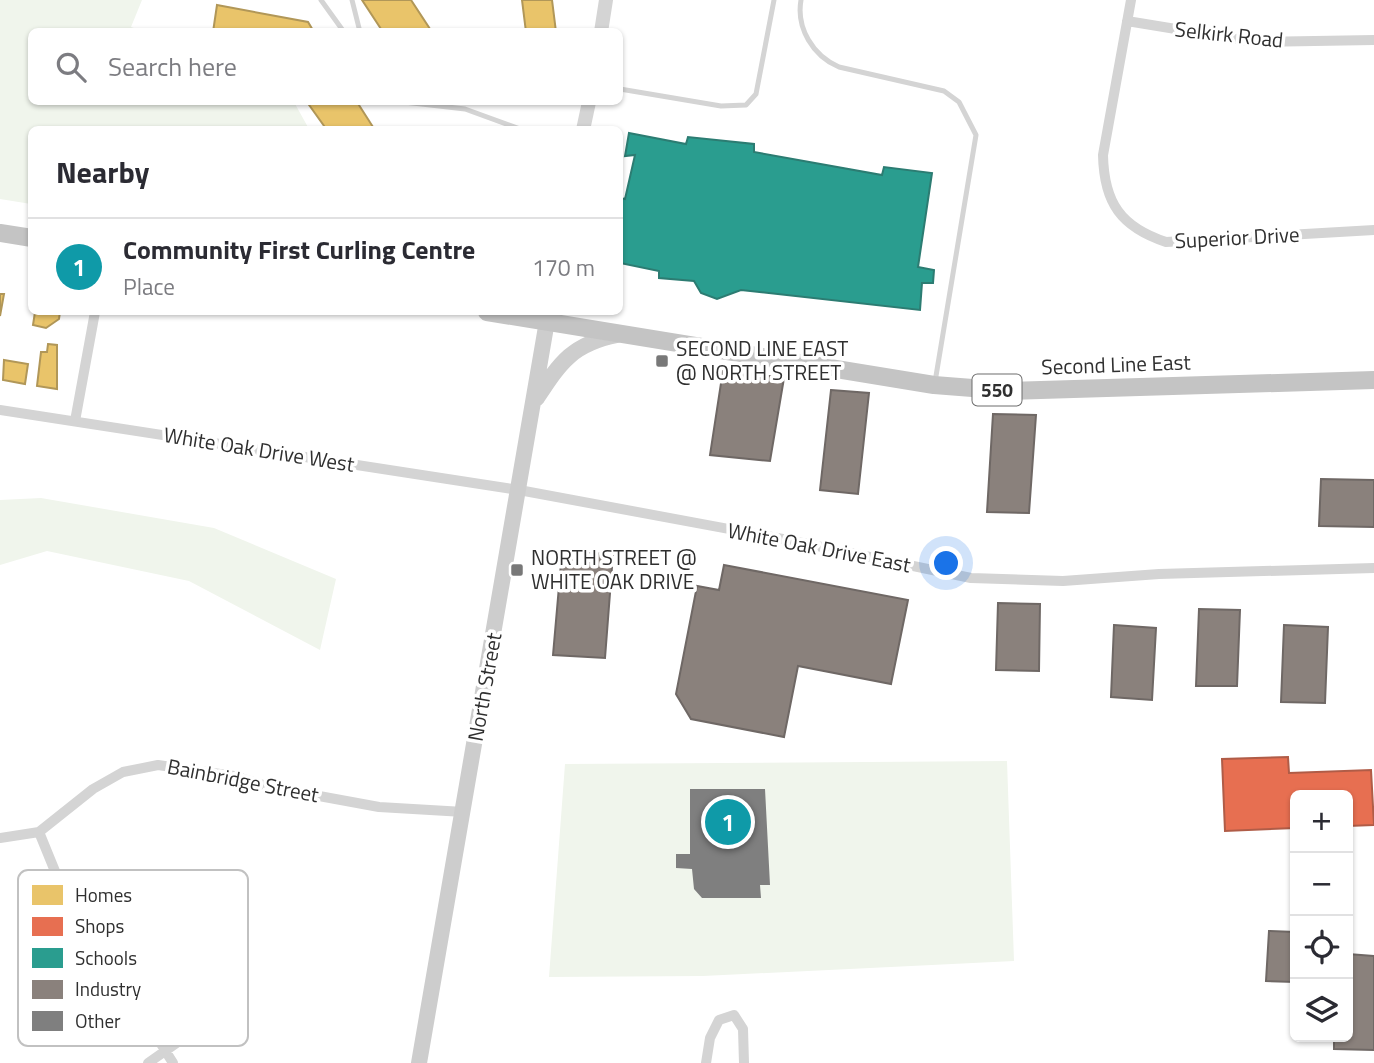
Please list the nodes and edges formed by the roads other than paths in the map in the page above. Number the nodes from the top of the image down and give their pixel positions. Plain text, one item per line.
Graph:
1 (321, 0) edge
2 (352, 0) edge
3 (606, 0) edge
4 (774, 0) edge
5 (801, 0) edge
6 (1131, 0) edge
7 (1127, 21) junction
8 (341, 28) edge
9 (359, 28) edge
10 (602, 28) edge
11 (1374, 40) edge
12 (623, 90) edge
13 (430, 105) edge
14 (588, 105) edge
15 (512, 126) edge
16 (584, 126) edge
17 (1374, 230) edge
18 (0, 233) edge
19 (28, 237) edge
20 (94, 315) edge
21 (548, 316) edge
22 (623, 334) junction
23 (1374, 380) edge
24 (934, 385) junction
25 (533, 403) junction
26 (0, 410) edge
27 (75, 421) junction
28 (519, 490) junction
29 (1374, 568) edge
30 (464, 811) junction
31 (38, 832) junction
32 (0, 838) edge
33 (54, 870) edge
34 (162, 1046) edge
35 (174, 1046) edge
36 (166, 1052) junction
37 (148, 1063) edge
38 (173, 1063) edge
39 (419, 1063) edge
40 (706, 1063) edge
41 (744, 1063) edge

1 - 8 lane
2 - 9 lane
3 - 10 street
4 - 12 lane
5 - 24 lane
6 - 7 street, Superior Drive
7 - 11 street, Selkirk Road
7 - 17 street, Superior Drive
13 - 15 lane
14 - 16 street
18 - 19 highway
20 - 27 street
21 - 22 highway, Second Line East / 550
21 - 25 main road, North Street
22 - 24 highway, Second Line East / 550
22 - 25 main road
23 - 24 highway, Second Line East / 550
25 - 28 main road, North Street
26 - 27 street, White Oak Drive West
27 - 28 street, White Oak Drive West
28 - 29 street, White Oak Drive East
28 - 30 main road, North Street
30 - 31 street, Bainbridge Street
30 - 39 main road, North Street
31 - 32 street, Bainbridge Street
31 - 33 street
34 - 36 street
35 - 36 street
36 - 37 street
36 - 38 street
40 - 41 street

